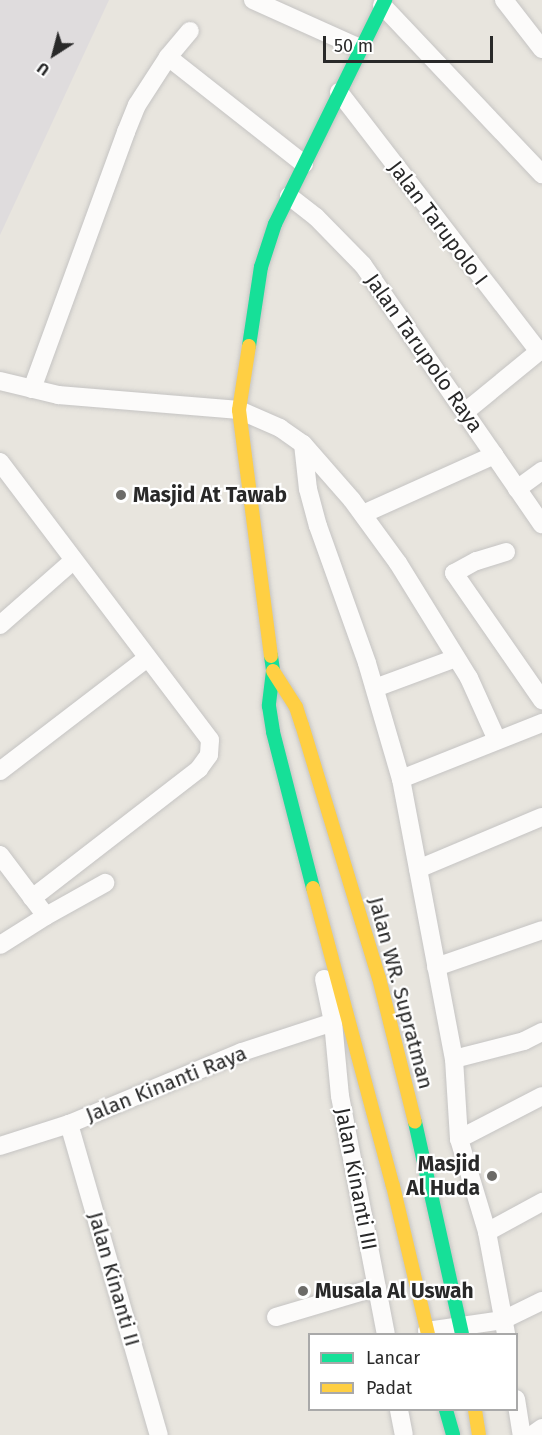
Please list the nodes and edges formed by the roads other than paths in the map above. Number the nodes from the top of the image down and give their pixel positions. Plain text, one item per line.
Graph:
1 (253, 0) edge
2 (504, 0) edge
3 (384, 3) edge
4 (190, 32) dead end
5 (360, 48) junction
6 (542, 49) edge
7 (168, 57) junction
8 (339, 92) junction
9 (304, 164) junction
10 (542, 174) edge
11 (289, 195) junction
12 (540, 351) edge
13 (0, 381) edge
14 (32, 389) junction
15 (239, 410) junction
16 (465, 412) junction
17 (303, 444) junction
18 (494, 455) junction
19 (0, 464) edge
20 (542, 471) edge
21 (517, 489) junction
22 (363, 514) junction
23 (542, 524) edge
24 (506, 552) dead end
25 (74, 560) junction
26 (0, 625) edge
27 (147, 657) junction
28 (456, 658) junction
29 (273, 671) junction
30 (375, 688) junction
31 (542, 700) edge
32 (542, 723) edge
33 (273, 732) junction
34 (497, 740) junction
35 (0, 771) edge
36 (401, 779) junction
37 (542, 817) edge
38 (0, 855) edge
39 (418, 869) junction
40 (105, 883) dead end
41 (32, 898) junction
42 (46, 916) junction
43 (542, 930) edge
44 (0, 945) edge
45 (436, 967) junction
46 (333, 1022) junction
47 (542, 1032) edge
48 (454, 1059) junction
49 (542, 1096) edge
50 (69, 1124) junction
51 (459, 1139) junction
52 (0, 1146) edge
53 (542, 1202) edge
54 (487, 1232) junction
55 (376, 1287) junction
56 (542, 1301) edge
57 (276, 1317) dead end
58 (504, 1327) edge
59 (461, 1329) edge
60 (386, 1333) edge
61 (428, 1333) edge
62 (399, 1411) edge
63 (446, 1411) edge
64 (474, 1411) edge
65 (518, 1411) edge
66 (542, 1428) edge
67 (159, 1435) edge
68 (404, 1435) edge
69 (453, 1435) edge
70 (479, 1435) edge
71 (522, 1435) edge
72 (532, 1435) edge

1 - 5 street
2 - 6 street
3 - 5 main road, Jalan WR. Supratman
3 - 10 street
4 - 7 street
5 - 8 main road, Jalan WR. Supratman
7 - 9 street
7 - 14 street
8 - 9 main road, Jalan WR. Supratman
8 - 12 street, Jalan Tarupolo I
9 - 11 main road, Jalan WR. Supratman
11 - 15 main road, Jalan WR. Supratman
11 - 16 street, Jalan Tarupolo Raya
12 - 16 street
13 - 14 street
14 - 15 street
15 - 17 street
15 - 29 main road, Jalan WR. Supratman
16 - 18 street, Jalan Tarupolo Raya
17 - 22 street
17 - 30 street
18 - 21 street, Jalan Tarupolo Raya
18 - 22 street
19 - 25 street
20 - 21 street
21 - 23 street, Jalan Tarupolo Raya
22 - 28 street
24 - 31 street
25 - 26 street
25 - 27 street
27 - 35 street
27 - 41 street
28 - 30 street
28 - 34 street
29 - 33 main road, Jalan WR. Supratman
29 - 59 main road, Jalan WR. Supratman
30 - 36 street
32 - 34 street
33 - 46 street, Jalan Kinanti III
33 - 61 main road, Jalan WR. Supratman
34 - 36 street
36 - 39 street
37 - 39 street
38 - 41 street
39 - 45 street
40 - 42 street
41 - 42 street
42 - 44 street
43 - 45 street
45 - 48 street
46 - 50 street, Jalan Kinanti Raya
46 - 55 street, Jalan Kinanti III
47 - 48 street
48 - 51 street
49 - 51 street
50 - 52 street, Jalan Kinanti Raya
50 - 67 street, Jalan Kinanti II
51 - 54 street
53 - 54 street
54 - 58 street
55 - 57 street
55 - 60 street, Jalan Kinanti III
56 - 58 street
58 - 59 street
59 - 61 street
62 - 68 street
63 - 69 main road
64 - 70 main road
65 - 71 street
66 - 72 street

